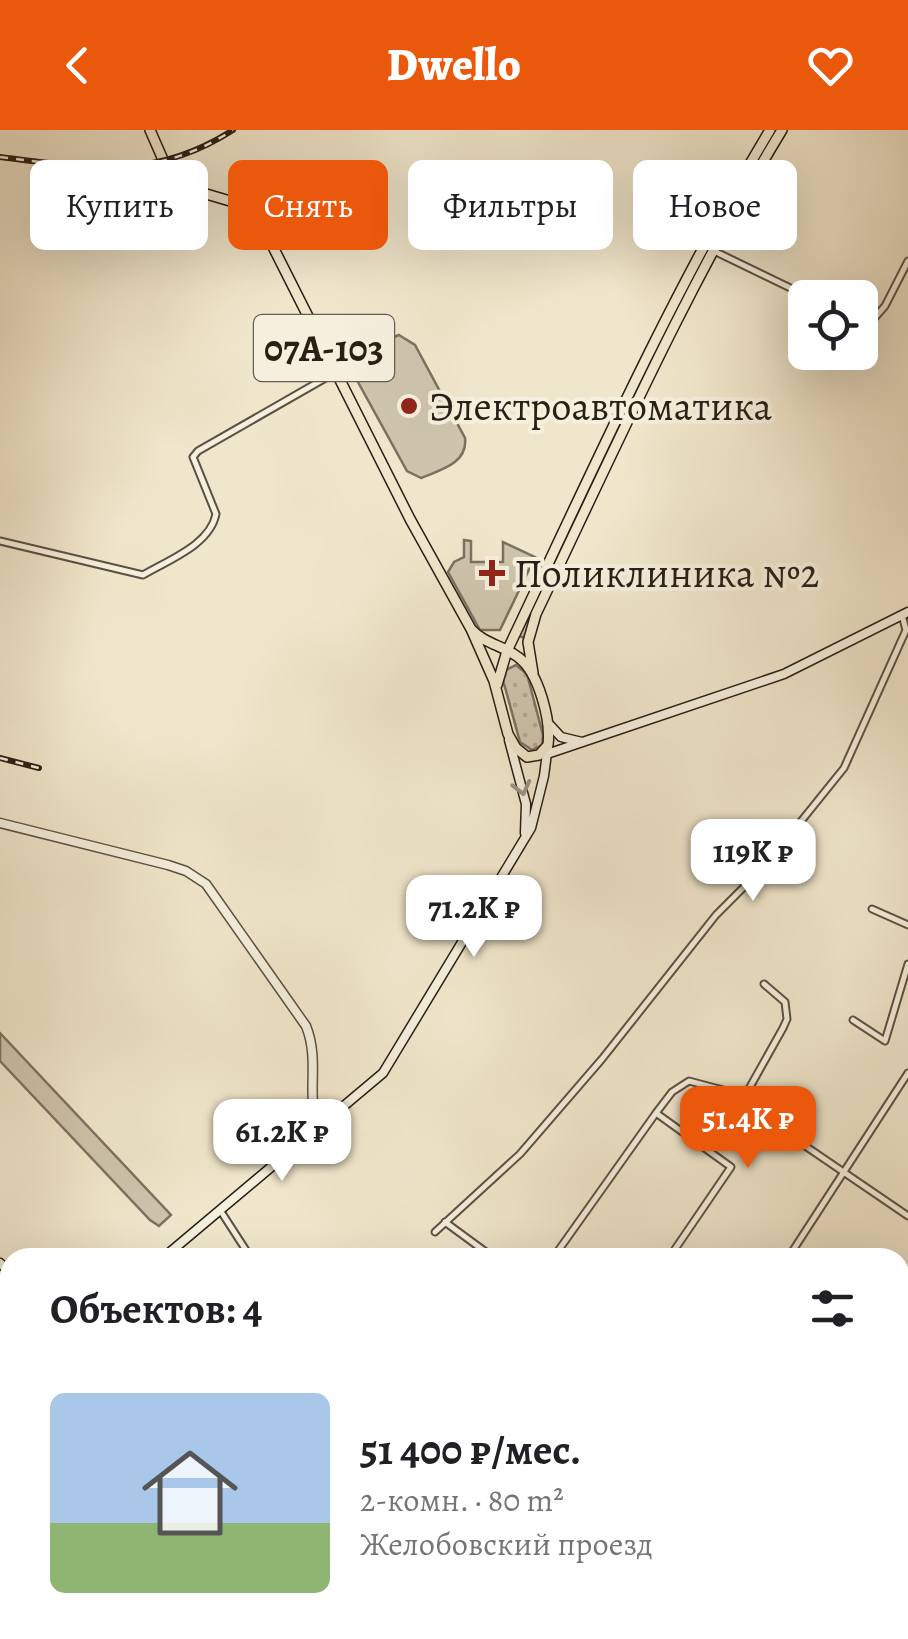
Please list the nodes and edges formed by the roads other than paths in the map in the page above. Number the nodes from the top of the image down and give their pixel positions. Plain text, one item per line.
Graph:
1 (150, 130) edge
2 (770, 130) edge
3 (782, 130) edge
4 (714, 251) junction
5 (908, 261) edge
6 (788, 287) edge
7 (878, 314) edge
8 (336, 372) junction
9 (0, 541) edge
10 (905, 614) edge
11 (471, 629) junction
12 (514, 637) junction
13 (489, 644) junction
14 (507, 651) junction
15 (527, 666) junction
16 (498, 673) junction
17 (535, 680) junction
18 (498, 698) junction
19 (546, 720) junction
20 (508, 734) junction
21 (586, 742) junction
22 (568, 748) junction
23 (547, 750) junction
24 (544, 776) junction
25 (0, 823) edge
26 (522, 842) junction
27 (872, 910) dead end
28 (908, 924) edge
29 (908, 964) edge
30 (764, 984) dead end
31 (852, 1020) dead end
32 (908, 1073) edge
33 (740, 1103) junction
34 (656, 1114) junction
35 (320, 1128) junction
36 (844, 1173) junction
37 (220, 1210) junction
38 (908, 1216) edge
39 (444, 1222) junction
40 (436, 1232) dead end
41 (175, 1248) edge
42 (245, 1248) edge
43 (480, 1248) edge
44 (560, 1248) edge
45 (676, 1248) edge
46 (795, 1248) edge

1 - 8 main road, 07А-103
2 - 12 main road
3 - 4 main road
4 - 6 street
4 - 17 main road
5 - 7 street
8 - 9 street
8 - 11 main road, 07А-103
10 - 21 main road
10 - 39 street
11 - 13 main road
11 - 18 main road
12 - 13 main road
12 - 14 main road
13 - 14 main road
14 - 15 main road
14 - 16 main road
15 - 16 main road
15 - 17 main road
16 - 18 main road
17 - 19 main road
18 - 20 main road
19 - 21 main road
19 - 23 main road
20 - 23 main road
20 -> 26 main road
21 - 22 main road
22 - 23 main road
22 - 24 main road
23 - 24 main road
24 - 26 main road
25 - 35 main road
26 - 35 main road
27 - 28 street
29 - 31 street
30 - 33 street
32 - 36 street
33 - 34 street
33 - 36 street
34 - 44 street
34 - 45 street
35 - 37 main road
36 - 38 street
36 - 46 street
37 - 41 main road
37 - 42 street
39 - 40 street
39 - 43 street

